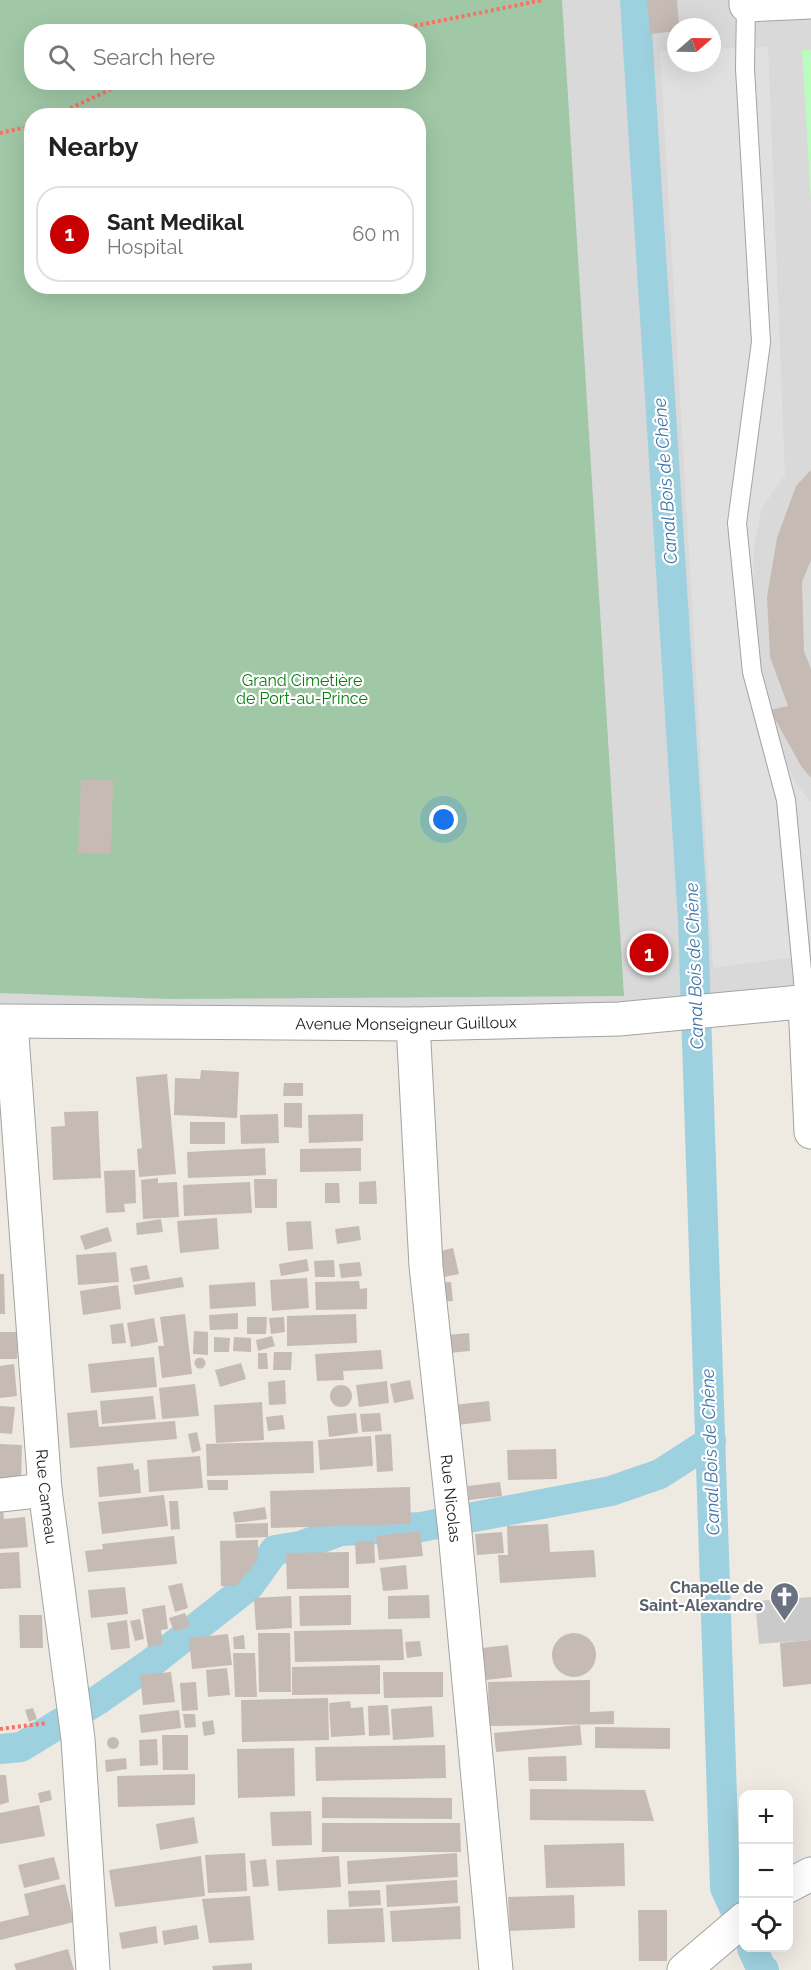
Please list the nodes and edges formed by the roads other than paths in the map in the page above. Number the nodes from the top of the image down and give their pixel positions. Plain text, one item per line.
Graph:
1 (811, 2) edge
2 (746, 3) edge
3 (808, 1002) edge
4 (6, 1021) edge
5 (414, 1024) junction
6 (811, 1132) edge
7 (45, 1490) junction
8 (0, 1495) edge
9 (811, 1874) edge
10 (793, 1884) edge
11 (739, 1923) edge
12 (93, 1970) edge
13 (495, 1970) edge
14 (684, 1970) edge

1 - 2 street
2 - 3 lane
3 - 5 street, Avenue Monseigneur Guilloux
3 - 6 street
4 - 5 street, Avenue Monseigneur Guilloux
4 - 7 street, Rue Cameau
5 - 13 street, Rue Nicolas
7 - 8 street
7 - 12 street, Rue Cameau
9 - 10 street
11 - 14 street

